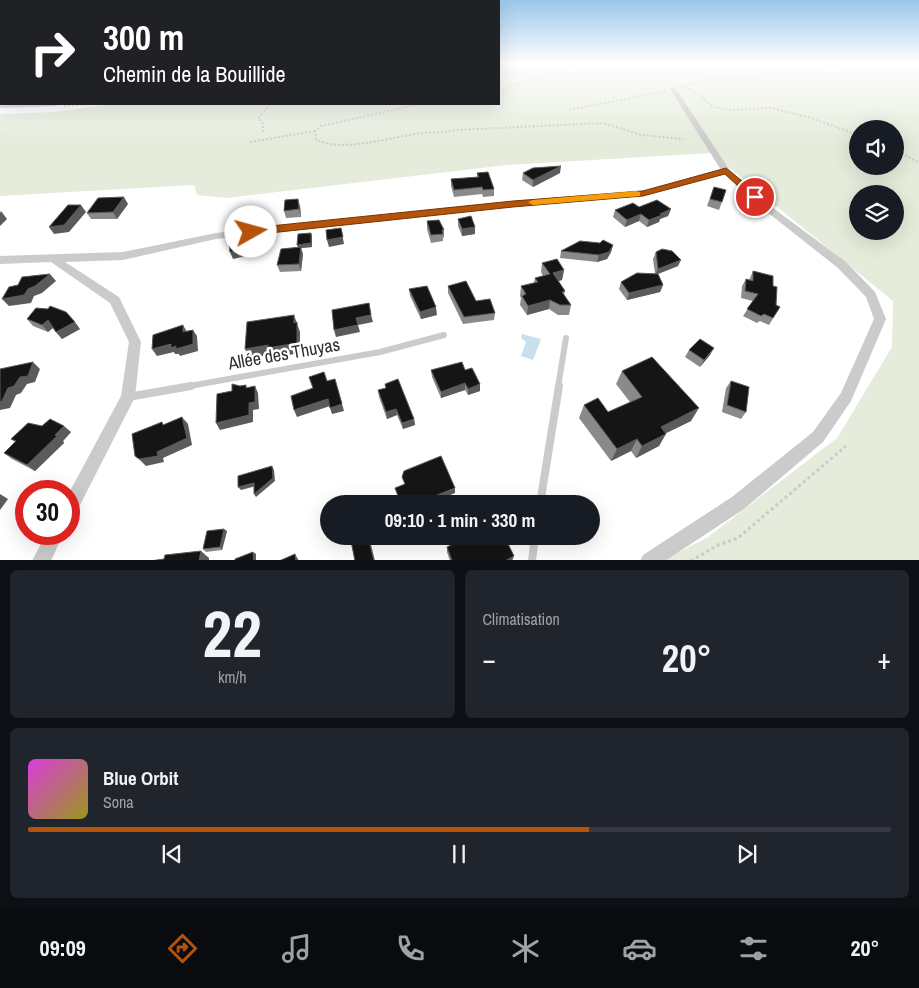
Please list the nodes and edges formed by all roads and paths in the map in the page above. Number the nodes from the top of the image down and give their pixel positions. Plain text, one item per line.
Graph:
1 (672, 89) edge
2 (679, 89) edge
3 (681, 89) edge
4 (267, 105) edge
5 (416, 105) edge
6 (569, 110) dead end
7 (315, 131) junction
8 (849, 131) edge
9 (263, 132) dead end
10 (683, 139) dead end
11 (250, 142) dead end
12 (904, 154) edge
13 (919, 163) edge
14 (726, 171) junction
15 (51, 257) junction
16 (0, 260) edge
17 (444, 335) dead end
18 (566, 338) dead end
19 (128, 397) junction
20 (846, 446) dead end
21 (80, 487) edge
22 (541, 495) edge
23 (49, 545) edge
24 (534, 545) edge
25 (41, 560) edge
26 (532, 560) edge
27 (649, 560) edge
28 (691, 560) edge

1 - 6 path
2 - 14 street
3 - 8 path
4 - 9 path
5 - 7 path
7 - 10 path
7 - 11 path
12 - 13 path
14 - 15 street
14 - 27 street
15 - 16 street
15 - 19 street
17 - 19 lane, Allée des Thuyas
18 - 22 lane
19 - 21 street
20 - 28 path
23 - 25 street
24 - 26 lane

